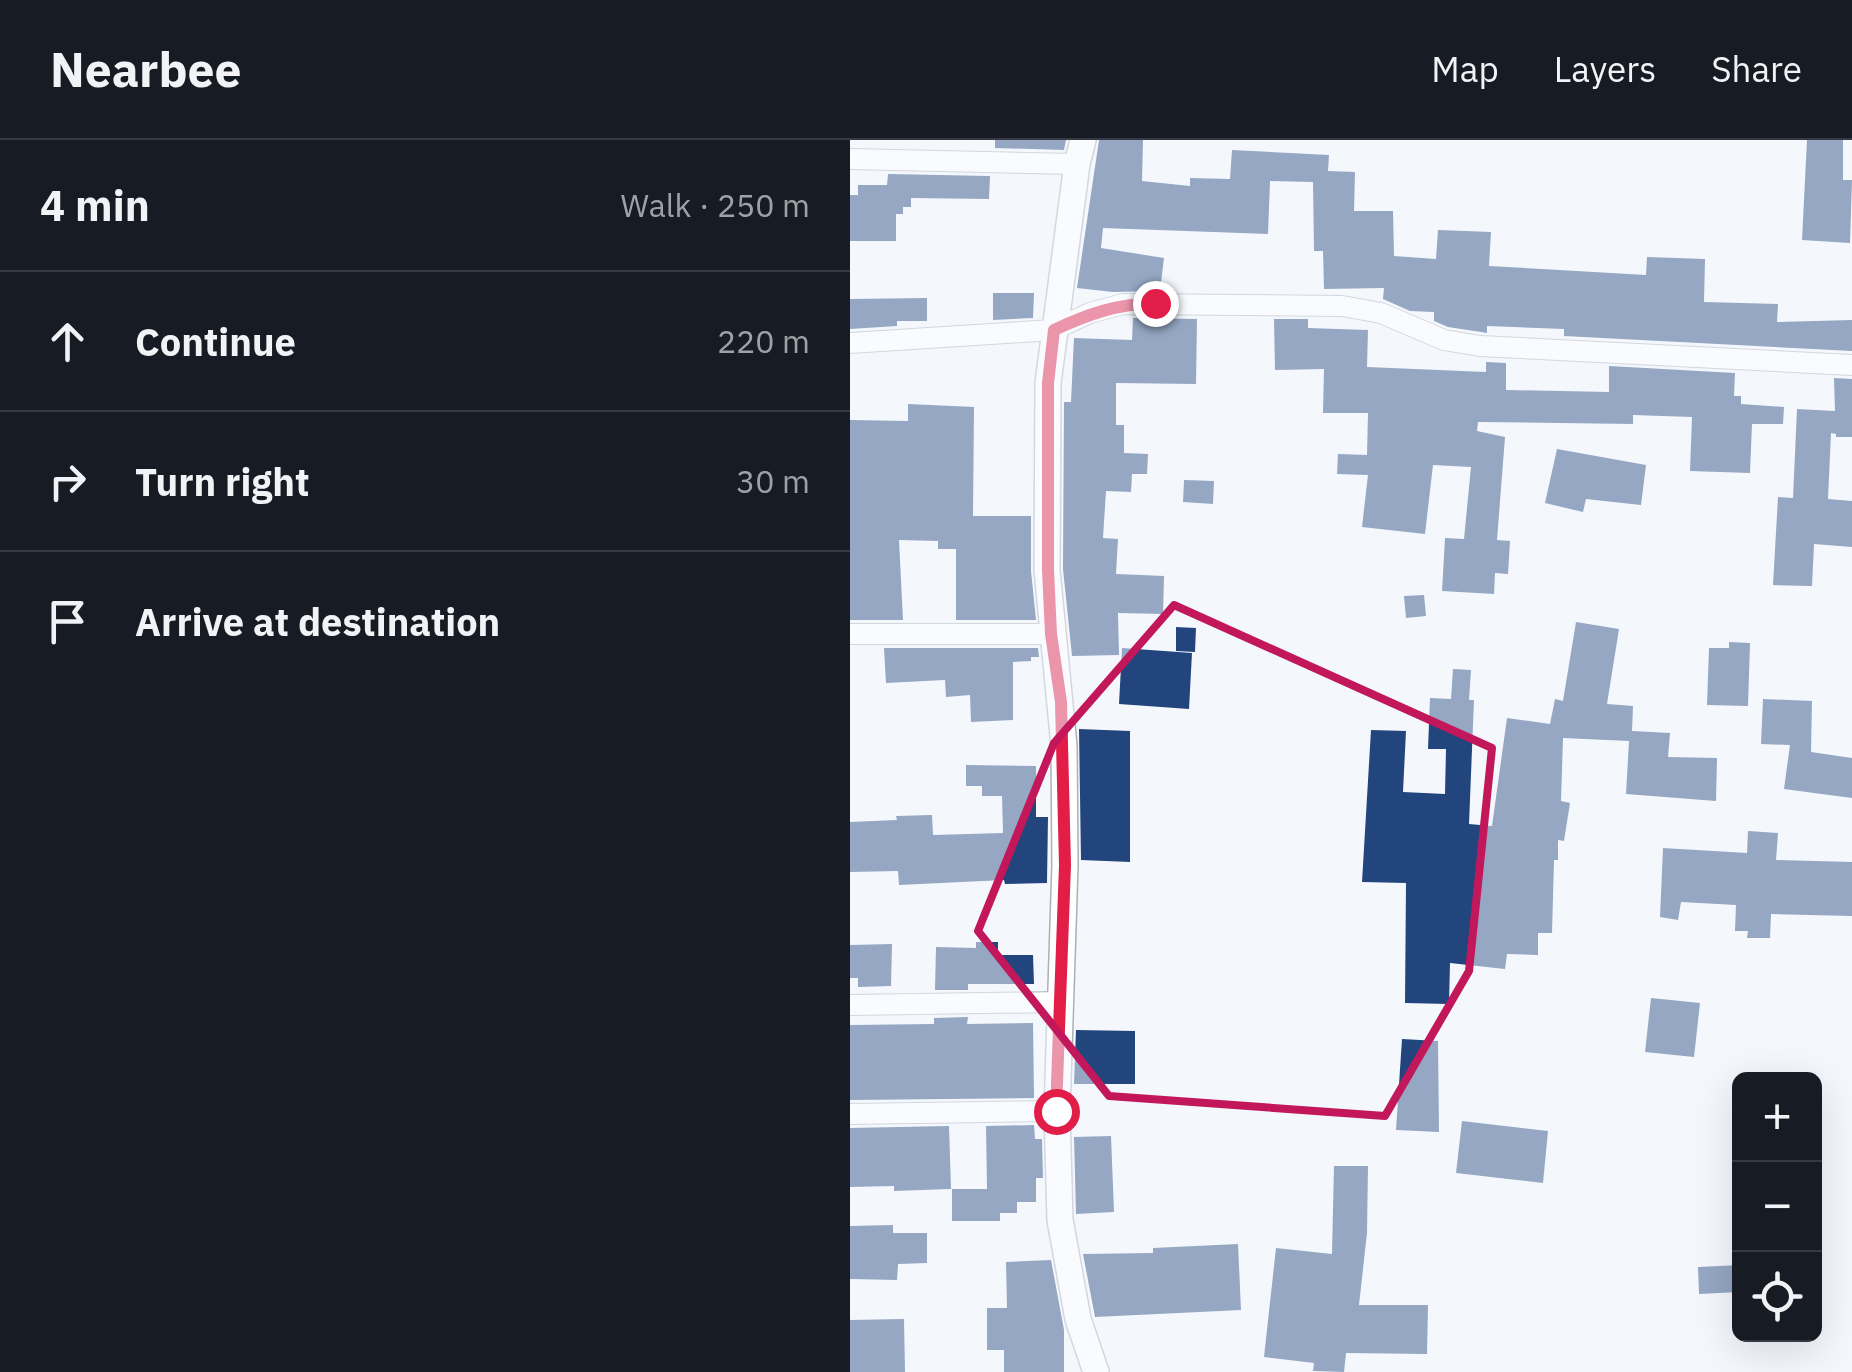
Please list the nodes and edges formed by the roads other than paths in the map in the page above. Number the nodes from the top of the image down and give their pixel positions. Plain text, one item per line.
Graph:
1 (1080, 152) edge
2 (850, 159) edge
3 (1054, 330) junction
4 (850, 343) edge
5 (1852, 365) edge
6 (850, 634) edge
7 (1051, 634) junction
8 (1062, 1002) junction
9 (850, 1005) edge
10 (1056, 1111) junction
11 (850, 1114) edge
12 (1096, 1372) edge

1 - 2 street
1 - 3 street
3 - 4 street
3 - 5 street
3 - 7 street
6 - 7 street
7 - 8 street
8 - 9 street
8 - 10 street
10 - 11 street
10 - 12 street

